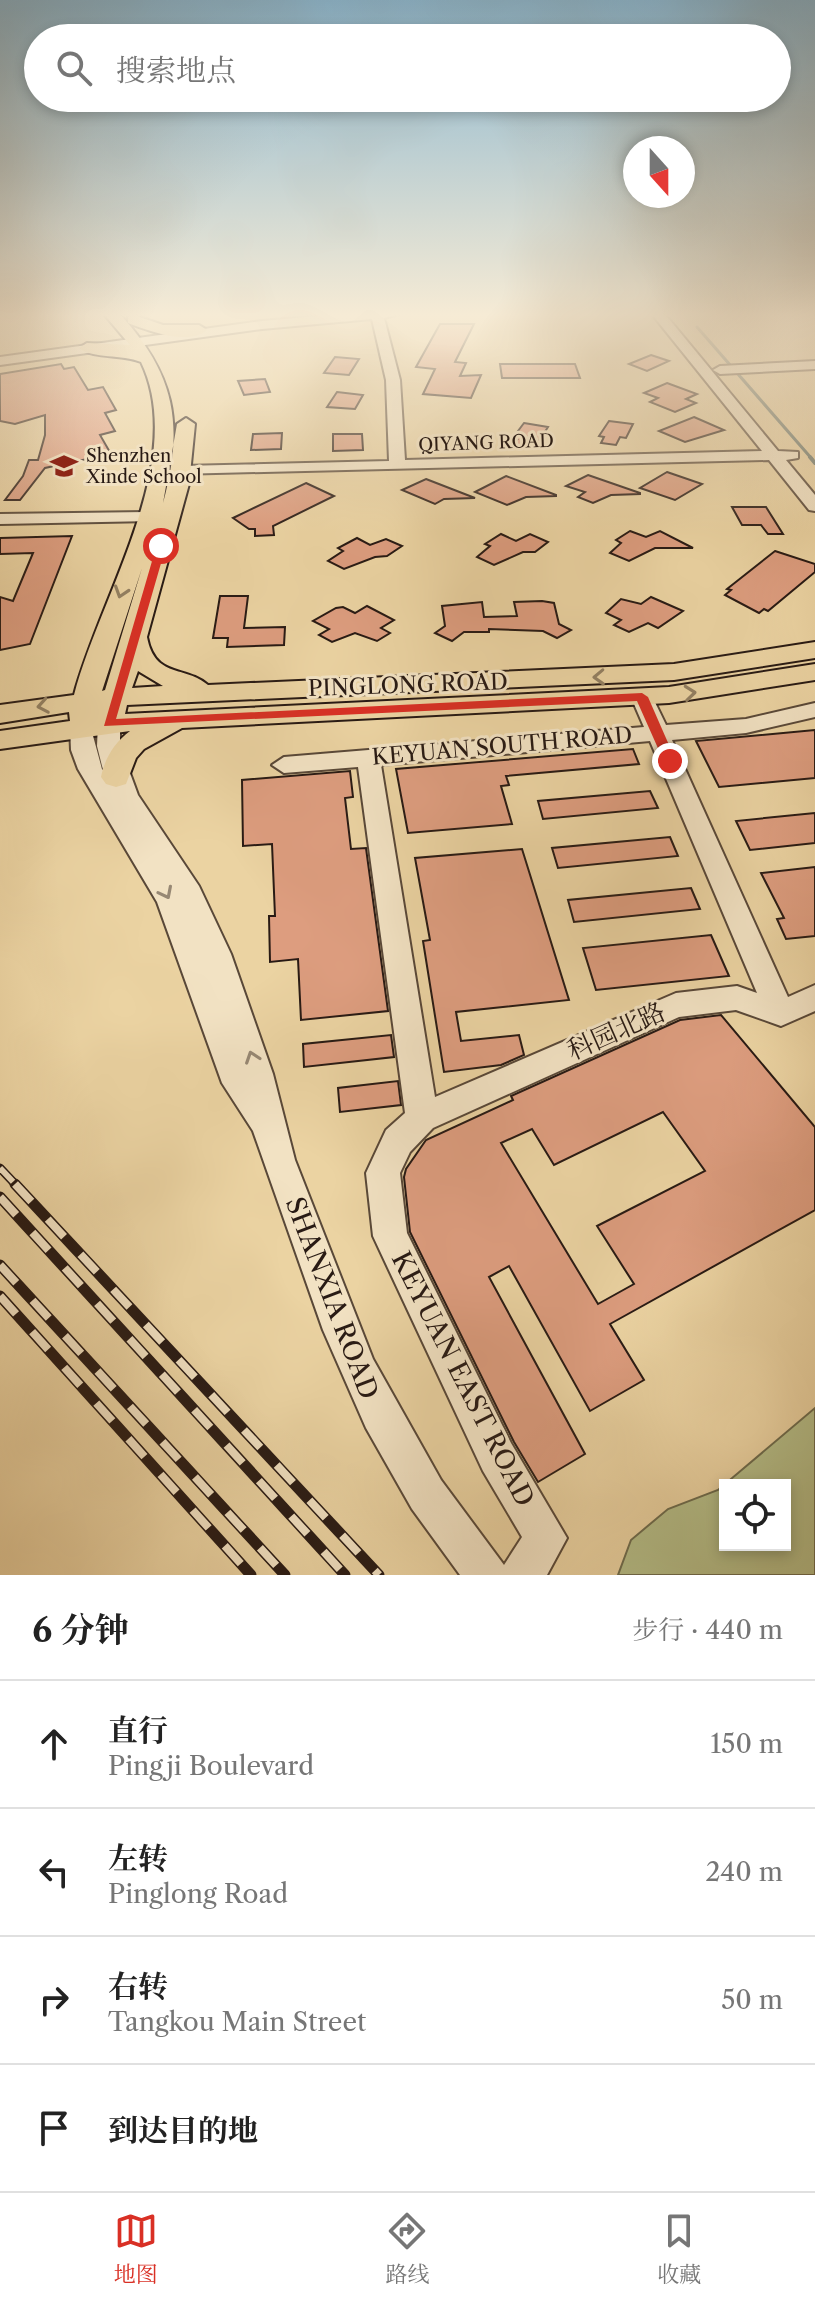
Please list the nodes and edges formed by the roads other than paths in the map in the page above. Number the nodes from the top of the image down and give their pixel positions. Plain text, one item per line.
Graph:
1 (159, 386) edge
2 (175, 386) edge
3 (393, 386) edge
4 (723, 386) edge
5 (740, 386) edge
6 (784, 455) junction
7 (397, 465) junction
8 (182, 471) junction
9 (815, 481) edge
10 (815, 506) edge
11 (146, 517) junction
12 (0, 519) edge
13 (134, 637) junction
14 (815, 650) edge
15 (815, 672) edge
16 (230, 692) junction
17 (642, 697) junction
18 (815, 710) edge
19 (98, 712) junction
20 (0, 714) edge
21 (194, 718) junction
22 (657, 733) junction
23 (0, 740) edge
24 (368, 758) junction
25 (284, 765) dead end
26 (116, 777) junction
27 (815, 997) edge
28 (781, 1014) junction
29 (422, 1118) junction
30 (270, 1132) junction
31 (487, 1575) edge
32 (522, 1575) edge

1 - 11 main road
2 - 8 main road
3 - 7 street
4 - 6 street
5 - 6 street
6 - 7 street, QIYANG ROAD
6 - 9 street
6 - 10 street
7 - 8 street, QIYANG ROAD
8 - 13 main road
11 - 12 street
11 -> 19 main road
13 - 16 main road
13 - 19 main road
14 -> 16 main road, PINGLONG ROAD
17 -> 15 main road, PINGLONG ROAD
16 - 19 main road, PINGLONG ROAD
17 - 21 main road, PINGLONG ROAD
17 - 22 street
18 - 22 street, KEYUAN SOUTH ROAD
19 -> 20 main road, PINGLONG ROAD
19 - 21 main road, PINGLONG ROAD
19 - 23 main road, PINGLONG ROAD
19 - 26 street, SHANXIA ROAD
19 -> 30 street, SHANXIA ROAD
21 - 26 main road
22 - 24 street, KEYUAN SOUTH ROAD
22 - 28 street
24 - 25 street, KEYUAN SOUTH ROAD
24 - 29 street
30 -> 26 street, SHANXIA ROAD
27 - 28 street
28 - 29 street, 科园北路
29 - 32 street, KEYUAN EAST ROAD
30 - 31 street, SHANXIA ROAD

